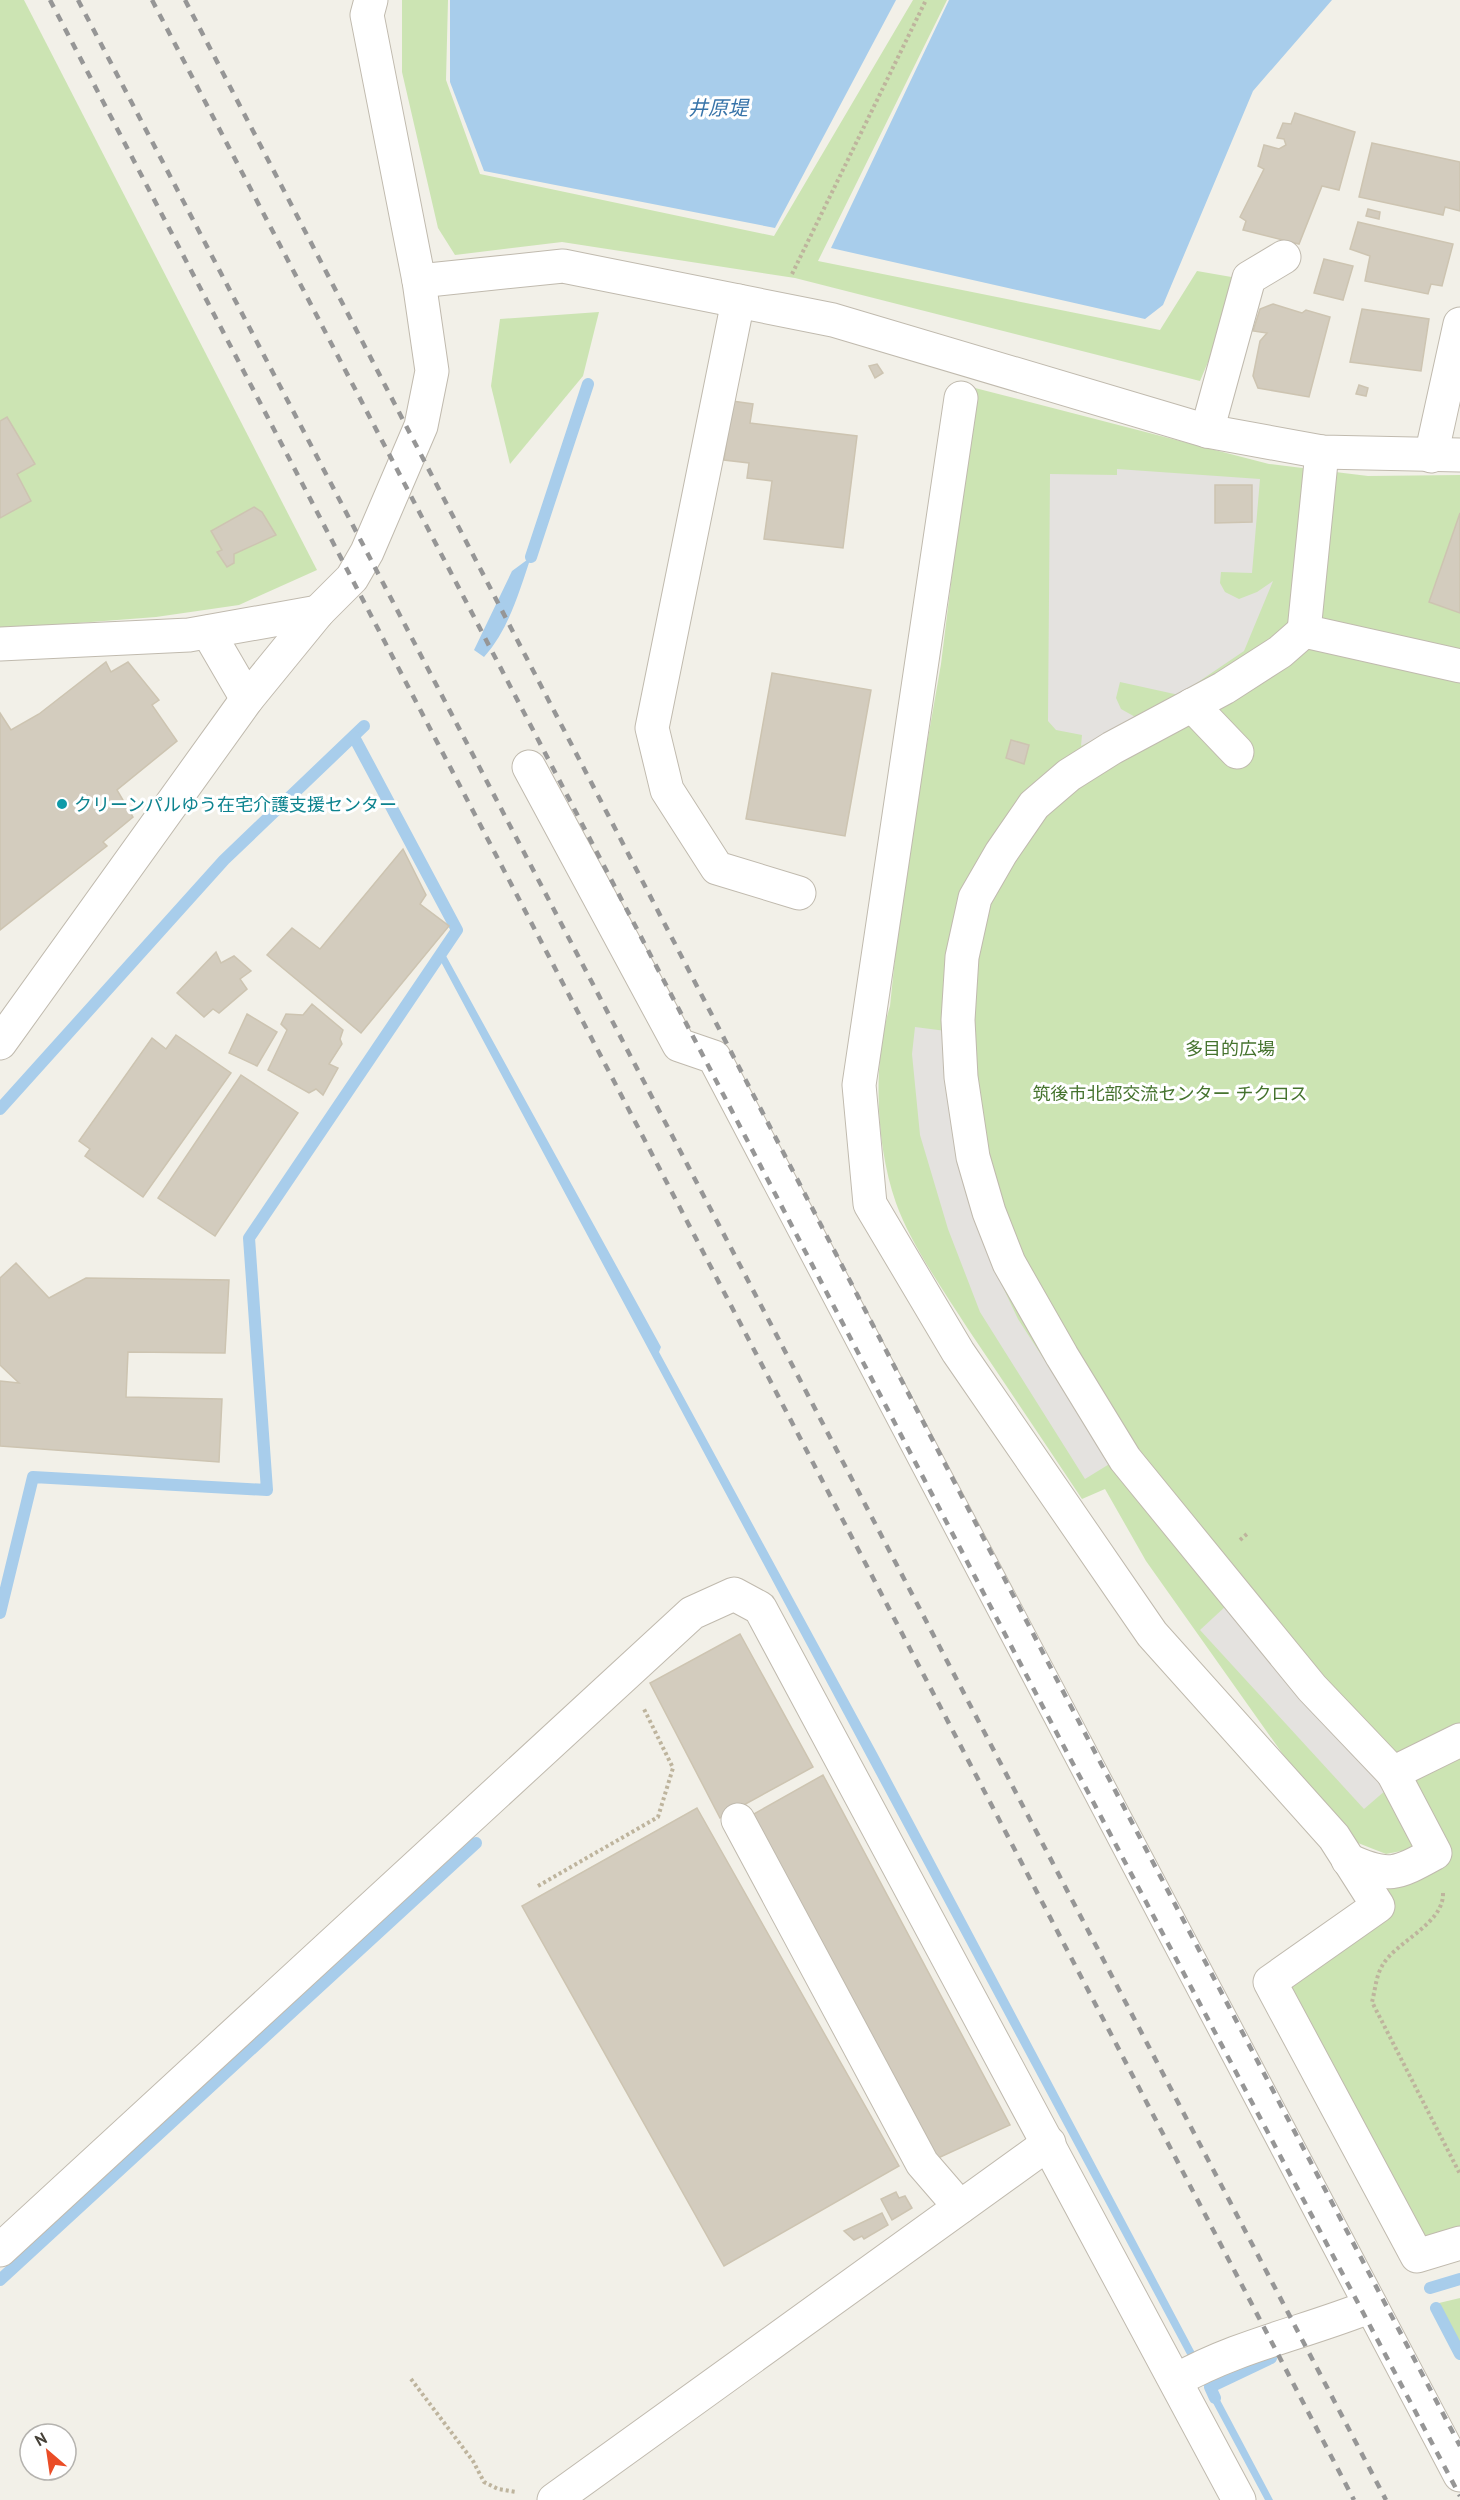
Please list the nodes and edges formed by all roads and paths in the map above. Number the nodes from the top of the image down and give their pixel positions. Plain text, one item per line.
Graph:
1 (370, 0) edge
2 (926, 0) edge
3 (1284, 257) dead end
4 (418, 281) junction
5 (788, 282) dead end
6 (738, 301) junction
7 (1460, 324) edge
8 (961, 398) dead end
9 (1207, 431) junction
10 (1322, 452) junction
11 (1445, 456) edge
12 (318, 612) junction
13 (1304, 631) junction
14 (207, 632) junction
15 (0, 644) edge
16 (1460, 666) edge
17 (247, 699) junction
18 (1192, 705) junction
19 (1237, 752) dead end
20 (529, 767) dead end
21 (799, 893) dead end
22 (0, 1043) edge
23 (627, 1673) junction
24 (1460, 1740) edge
25 (1393, 1773) junction
26 (738, 1820) dead end
27 (1435, 1852) junction
28 (1348, 1860) junction
29 (538, 1886) dead end
30 (1049, 2143) junction
31 (1460, 2174) edge
32 (960, 2207) junction
33 (1460, 2243) edge
34 (0, 2250) edge
35 (1371, 2306) junction
36 (411, 2379) dead end
37 (1177, 2380) junction
38 (1460, 2475) edge
39 (539, 2498) edge
40 (1239, 2500) edge

1 - 4 street
2 - 5 path
3 - 9 street
4 - 6 street
4 - 12 street
6 - 9 street
6 - 21 street
7 - 11 street
8 - 28 street
9 - 10 street
10 - 11 street
10 - 13 street
12 - 14 street
12 - 17 street
13 - 16 street
13 - 18 street
14 - 15 street
14 - 17 street
17 - 22 street
18 - 19 street
18 - 25 street
20 - 35 street
23 - 29 path
23 - 30 street
23 - 34 street
24 - 25 street
25 - 27 street
26 - 32 street
27 - 28 street
27 - 31 path
28 - 33 street
30 - 32 street
30 - 37 street
32 - 39 street
35 - 37 street
35 - 38 street
36 - 39 path
37 - 40 street

